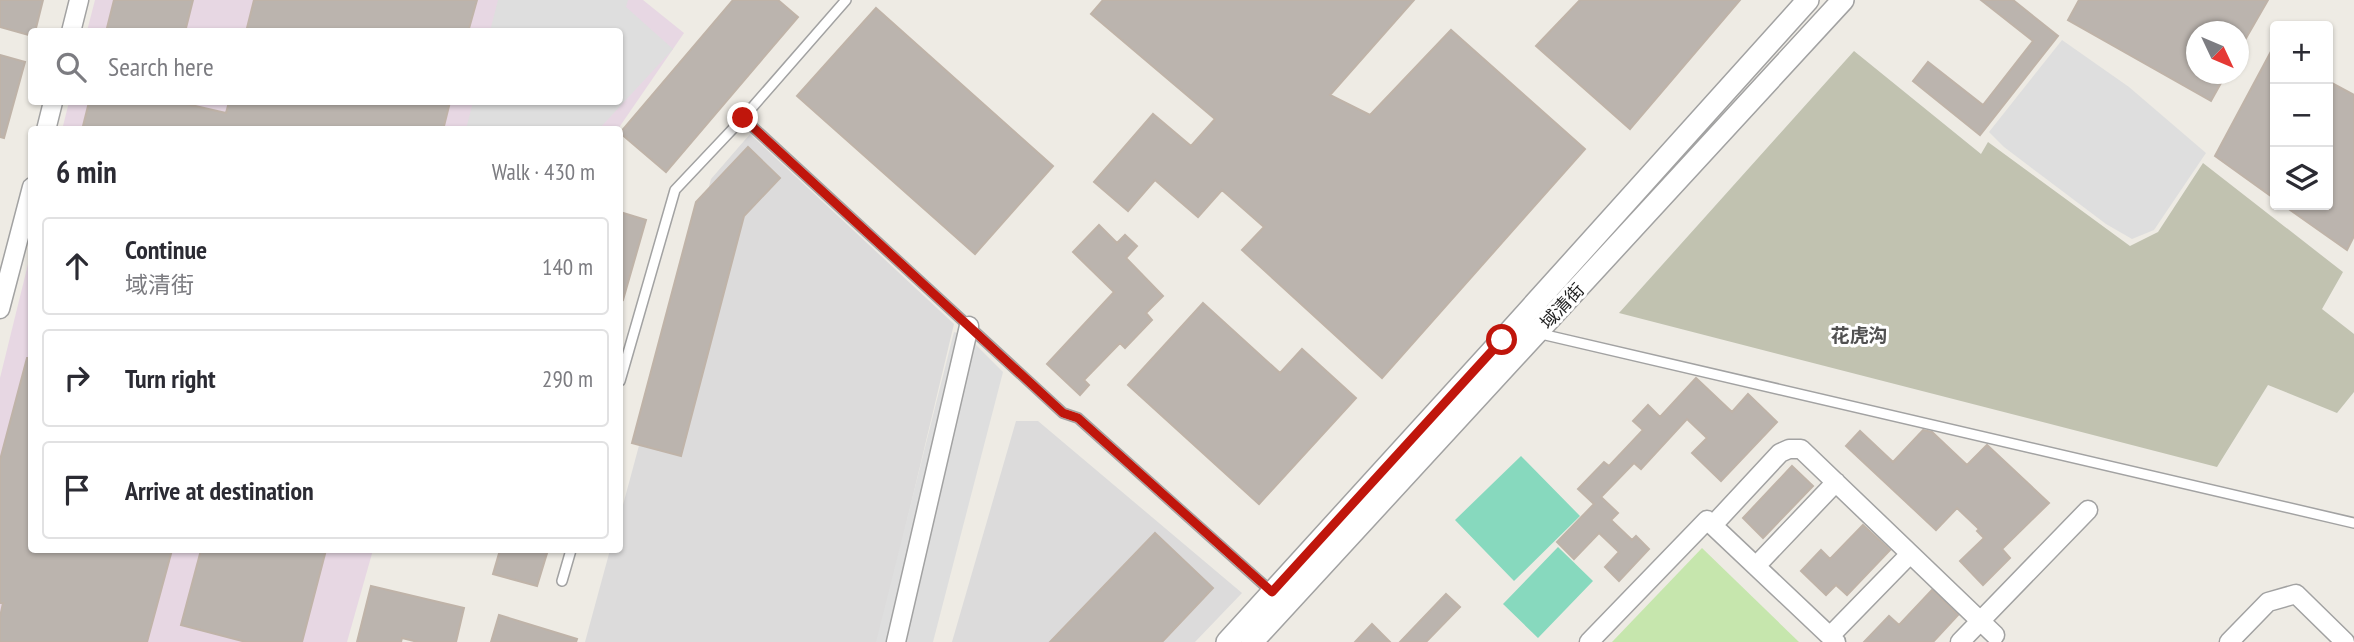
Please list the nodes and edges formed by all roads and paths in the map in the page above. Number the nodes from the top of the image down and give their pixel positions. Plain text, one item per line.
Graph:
1 (79, 0) edge
2 (846, 0) edge
3 (1808, 0) edge
4 (1843, 0) edge
5 (72, 28) edge
6 (52, 105) edge
7 (743, 118) junction
8 (47, 126) edge
9 (28, 204) edge
10 (0, 309) edge
11 (969, 326) junction
12 (1513, 328) junction
13 (1537, 333) junction
14 (623, 371) edge
15 (1836, 482) junction
16 (2088, 510) dead end
17 (2354, 523) edge
18 (1713, 525) junction
19 (570, 553) edge
20 (1910, 554) junction
21 (1756, 566) junction
22 (562, 582) dead end
23 (1279, 599) junction
24 (1980, 621) junction
25 (1995, 635) dead end
26 (1833, 639) edge
27 (896, 642) edge
28 (1227, 642) edge
29 (1252, 642) edge
30 (1589, 642) edge
31 (1960, 642) edge
32 (2229, 642) edge
33 (2345, 642) edge

1 - 5 street
2 - 7 lane
3 - 12 street, 域清街
4 - 13 street, 域清街
6 - 8 street
7 - 11 lane
7 - 14 lane
9 - 10 street
11 - 23 lane
11 - 27 street
12 - 13 lane
12 - 23 street, 域清街
13 - 17 lane
13 - 23 street, 域清街
15 - 18 street
15 - 20 street
15 - 21 street
16 - 24 street
18 - 21 street
18 - 30 street
19 - 22 lane
20 - 24 street
20 - 26 street
21 - 26 street
23 - 28 street, 域清街
23 - 29 street, 域清街
24 - 25 street
24 - 31 street
32 - 33 street

